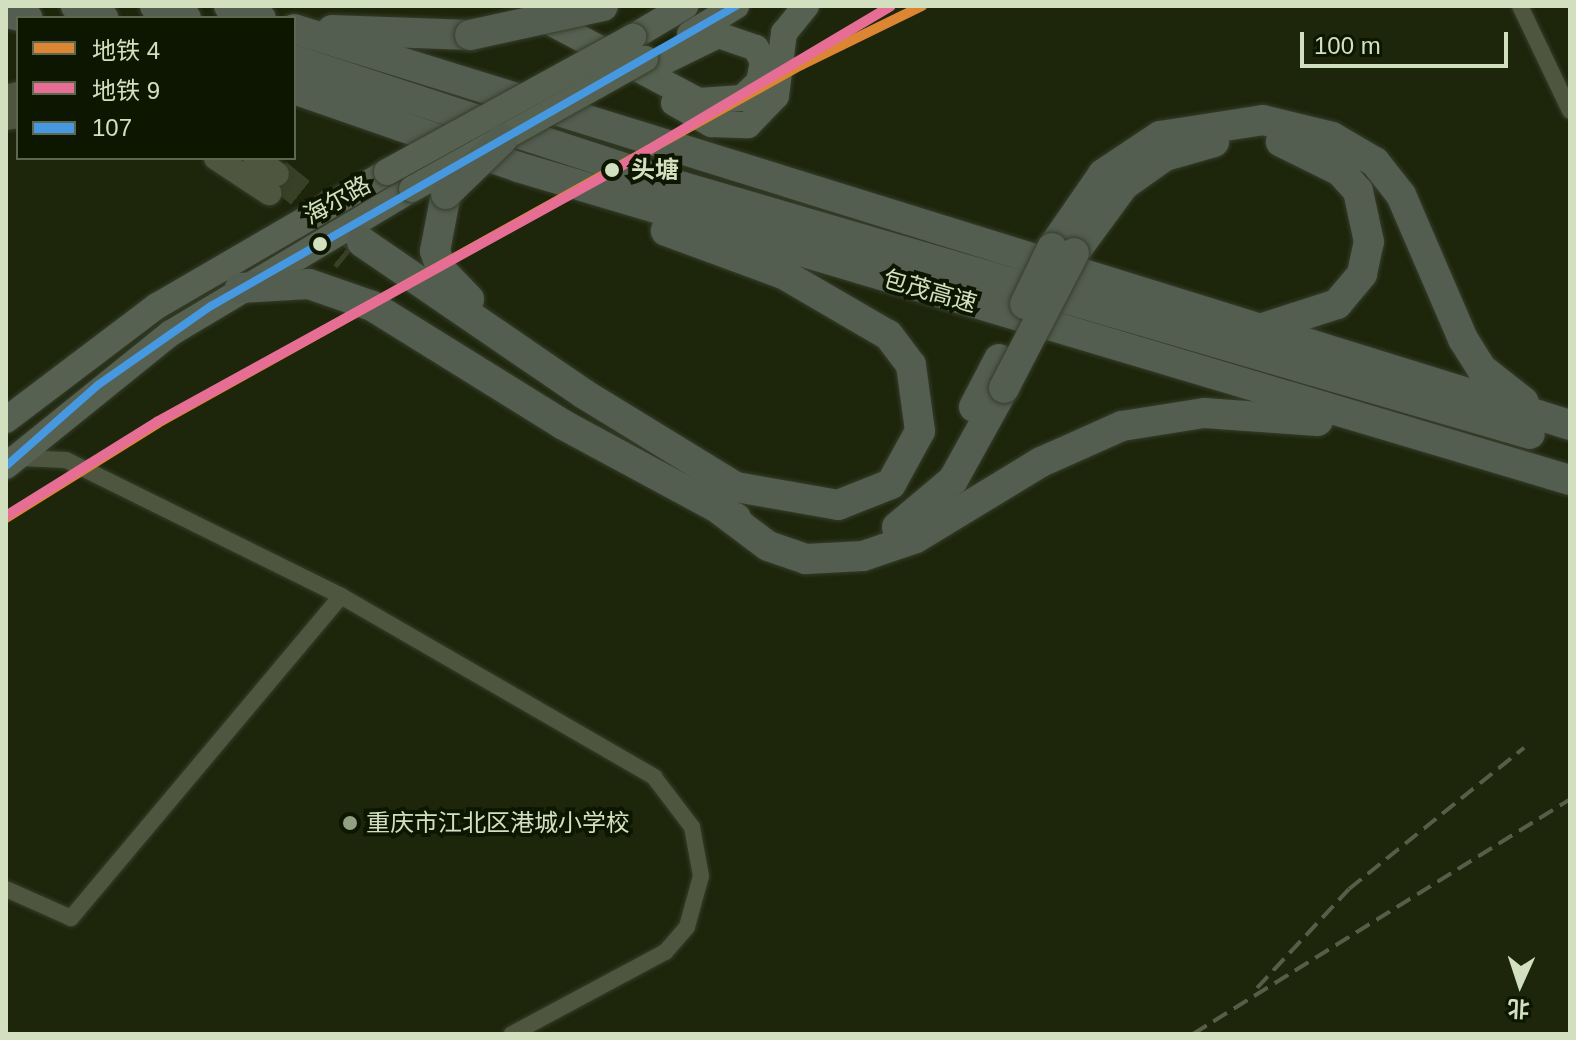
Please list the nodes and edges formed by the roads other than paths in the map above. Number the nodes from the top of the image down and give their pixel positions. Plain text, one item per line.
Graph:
1 (76, 6) edge
2 (155, 6) edge
3 (229, 6) edge
4 (519, 6) edge
5 (603, 6) edge
6 (685, 6) edge
7 (736, 6) edge
8 (806, 6) edge
9 (1520, 6) edge
10 (553, 12) edge
11 (98, 16) edge
12 (181, 16) edge
13 (256, 16) edge
14 (296, 28) edge
15 (296, 29) edge
16 (643, 55) junction
17 (296, 61) edge
18 (296, 90) edge
19 (1570, 111) edge
20 (377, 120) junction
21 (502, 140) junction
22 (220, 160) edge
23 (256, 160) edge
24 (1063, 250) junction
25 (240, 288) junction
26 (1257, 329) junction
27 (64, 413) junction
28 (6, 420) edge
29 (1567, 431) edge
30 (661, 439) junction
31 (66, 460) junction
32 (9, 463) edge
33 (648, 468) junction
34 (1570, 480) edge
35 (1570, 490) edge
36 (728, 499) junction
37 (341, 596) junction
38 (6, 889) edge
39 (512, 1034) edge

1 - 11 highway
2 - 12 highway
3 - 13 highway
4 - 10 street
5 - 14 highway, bridge
6 - 16 main road, 海尔路
7 - 16 main road, 海尔路
8 - 10 main road
9 - 19 street
10 - 16 main road
15 - 26 highway
16 - 21 main road, 海尔路, bridge
16 - 28 main road, 海尔路, bridge
17 - 29 highway, 包茂高速
18 - 20 highway, 包茂高速
20 - 34 highway, 包茂高速
20 - 36 highway
21 - 25 main road, 海尔路, bridge
21 - 30 highway, bridge
22 - 23 street
24 - 26 highway
24 - 29 highway
24 - 36 highway, bridge
24 - 36 highway, bridge
25 - 27 main road, 海尔路
25 - 33 highway
26 - 29 highway
27 - 31 street
27 - 32 main road, 海尔路
30 - 33 highway
30 - 36 highway
31 - 32 street
31 - 37 street
33 - 36 highway
35 - 36 highway
37 - 38 street
37 - 39 street

